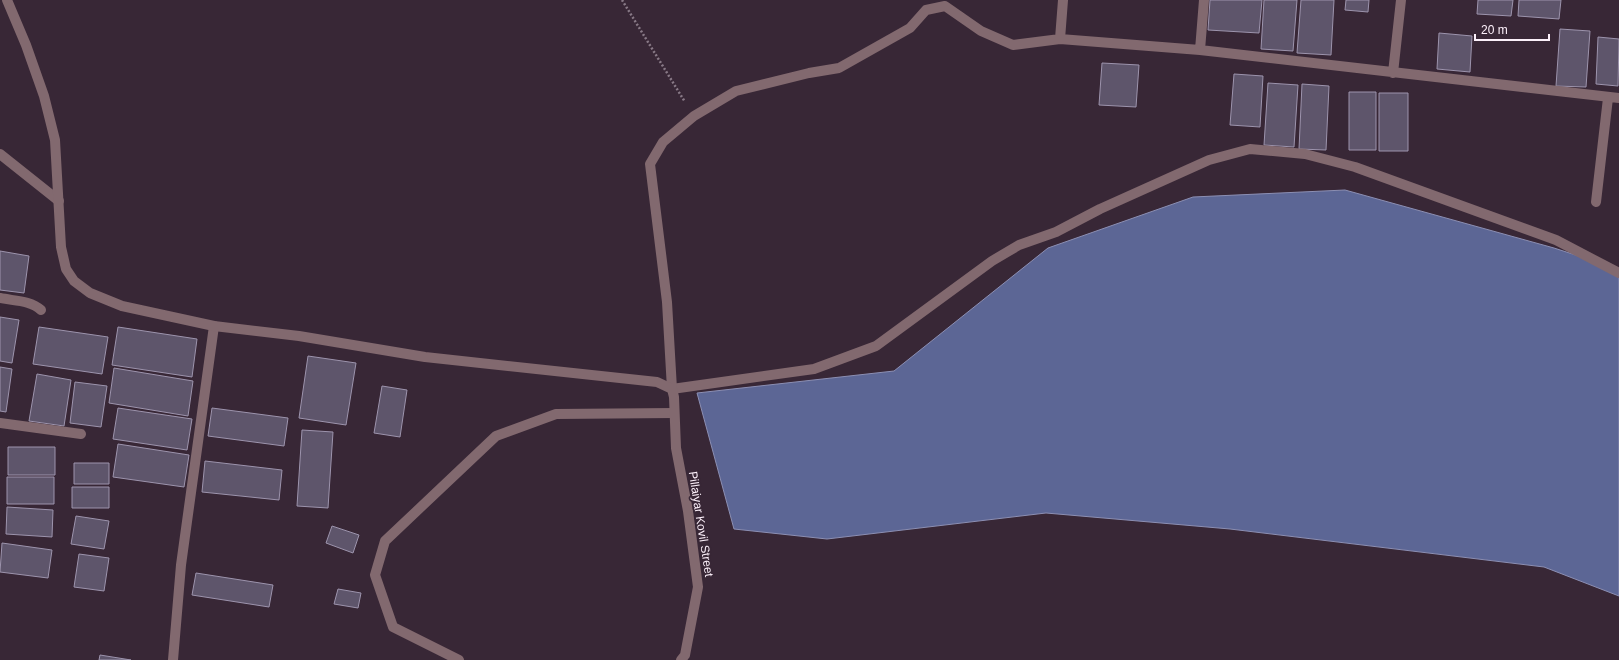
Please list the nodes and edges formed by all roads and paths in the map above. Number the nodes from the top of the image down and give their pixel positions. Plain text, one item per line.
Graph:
1 (7, 0) edge
2 (622, 0) edge
3 (1063, 0) edge
4 (1204, 0) edge
5 (1401, 0) edge
6 (1060, 39) junction
7 (1200, 50) junction
8 (1392, 73) junction
9 (1608, 98) junction
10 (1619, 98) edge
11 (694, 116) junction
12 (0, 154) edge
13 (59, 201) junction
14 (1596, 202) dead end
15 (1619, 273) edge
16 (0, 298) edge
17 (41, 310) dead end
18 (214, 326) junction
19 (672, 389) junction
20 (674, 414) junction
21 (0, 423) edge
22 (81, 434) dead end
23 (173, 660) edge
24 (458, 660) edge
25 (681, 660) edge

1 - 13 street
2 - 11 path
3 - 6 street
4 - 7 street
5 - 8 street
6 - 7 street, Pillaiyar Kovil Street
6 - 11 street, Pillaiyar Kovil Street
7 - 8 street, Pillaiyar Kovil Street
8 - 9 street, Pillaiyar Kovil Street
9 - 10 street, Pillaiyar Kovil Street
9 - 14 street
11 - 19 street, Pillaiyar Kovil Street
12 - 13 street
13 - 18 street
15 - 19 street
16 - 17 street
18 - 19 street
18 - 23 street
19 - 20 street, Pillaiyar Kovil Street
20 - 24 street
20 - 25 street, Pillaiyar Kovil Street
21 - 22 street

